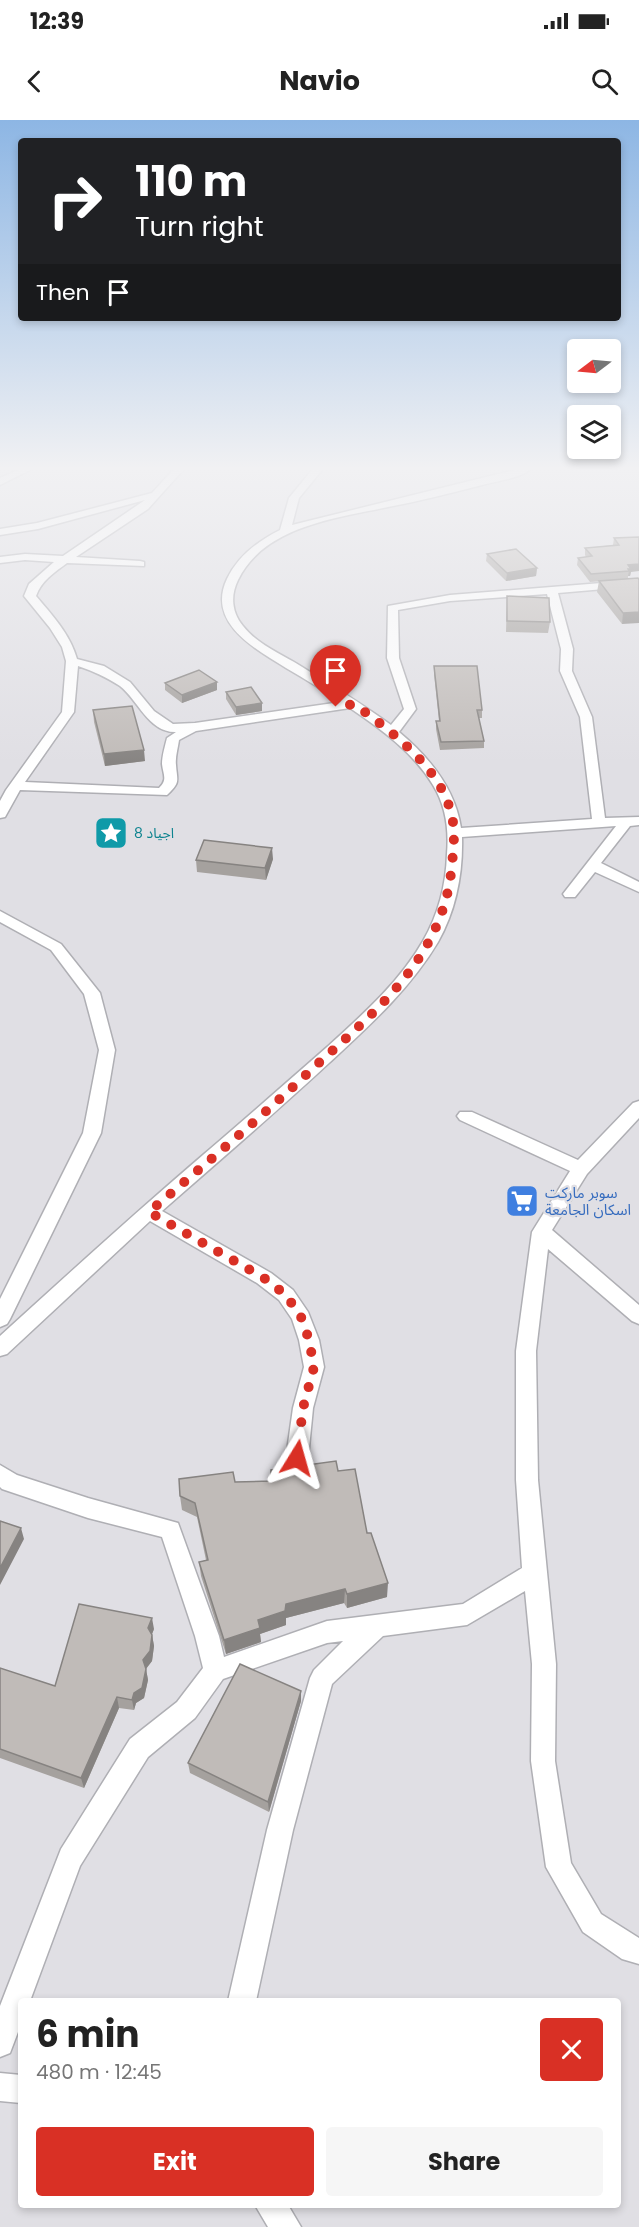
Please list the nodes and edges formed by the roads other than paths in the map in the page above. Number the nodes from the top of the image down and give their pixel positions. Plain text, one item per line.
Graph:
1 (53, 568) edge
2 (239, 568) edge
3 (639, 583) edge
4 (551, 589) junction
5 (72, 661) junction
6 (354, 704) junction
7 (195, 727) junction
8 (392, 732) junction
9 (16, 786) junction
10 (0, 814) edge
11 (633, 822) edge
12 (599, 823) junction
13 (455, 833) junction
14 (593, 865) junction
15 (639, 888) edge
16 (570, 894) dead end
17 (0, 916) edge
18 (639, 1107) edge
19 (466, 1116) dead end
20 (581, 1169) junction
21 (149, 1212) junction
22 (541, 1232) junction
23 (639, 1316) edge
24 (0, 1318) edge
25 (0, 1348) edge
26 (297, 1458) dead end
27 (0, 1474) edge
28 (534, 1573) junction
29 (378, 1626) junction
30 (216, 1671) junction
31 (639, 1951) edge
32 (243, 1998) edge
33 (0, 2043) edge
34 (0, 2087) edge
35 (18, 2089) edge
36 (272, 2208) edge
37 (286, 2227) edge

1 - 5 street
2 - 6 street
3 - 4 street
4 - 8 street
4 - 12 street
5 - 7 street
5 - 9 street
6 - 7 street
6 - 8 street
7 - 9 street
8 - 13 street
9 - 10 street
11 - 12 street
11 - 14 street
12 - 13 street
13 - 21 street
14 - 15 street
14 - 16 street
17 - 24 street
18 - 20 street
19 - 20 street
20 - 22 street
21 - 25 street
21 - 26 street
22 - 23 street
22 - 28 street
27 - 30 street
28 - 29 street
28 - 31 street
29 - 30 street
29 - 32 street
30 - 33 street
34 - 35 street
36 - 37 street

